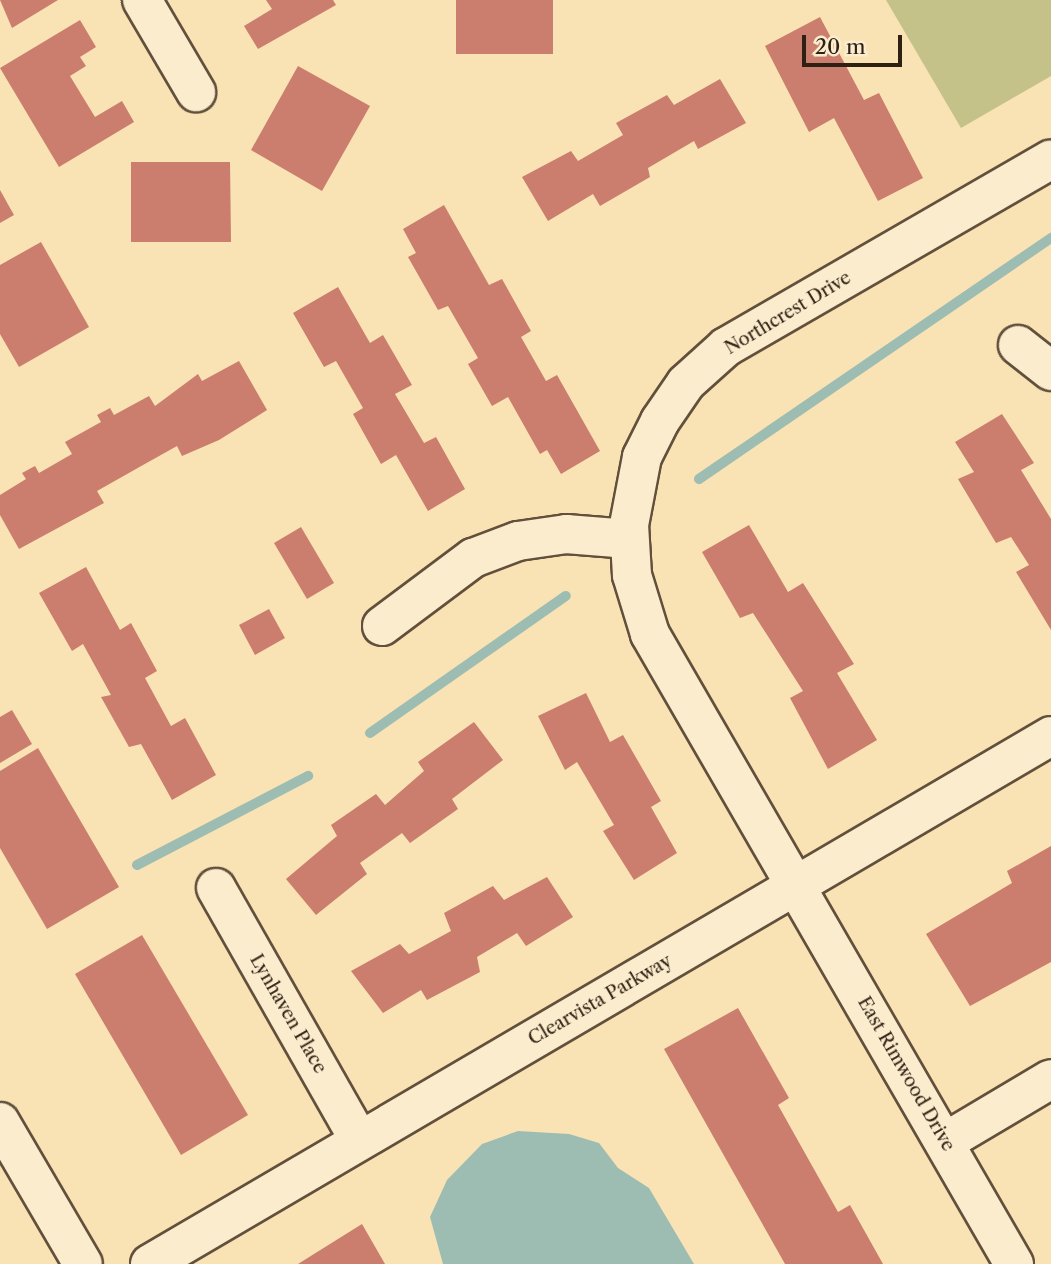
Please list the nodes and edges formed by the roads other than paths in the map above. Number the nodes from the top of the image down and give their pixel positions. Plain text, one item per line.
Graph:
1 (142, 0) edge
2 (196, 92) dead end
3 (1051, 159) edge
4 (1018, 345) dead end
5 (1051, 371) edge
6 (629, 539) junction
7 (382, 626) dead end
8 (1051, 736) edge
9 (799, 884) junction
10 (216, 888) dead end
11 (1051, 1079) edge
12 (0, 1122) edge
13 (359, 1140) junction
14 (945, 1142) junction
15 (83, 1264) edge
16 (150, 1264) edge
17 (1014, 1264) edge

1 - 2 street
3 - 6 street, Northcrest Drive
4 - 5 street
6 - 7 street
6 - 9 street, Northcrest Drive
8 - 9 street, Clearvista Parkway
9 - 13 street, Clearvista Parkway
9 - 14 street, East Rimwood Drive
10 - 13 street, Lynhaven Place
11 - 14 street
12 - 15 street
13 - 16 street, Clearvista Parkway
14 - 17 street, East Rimwood Drive

